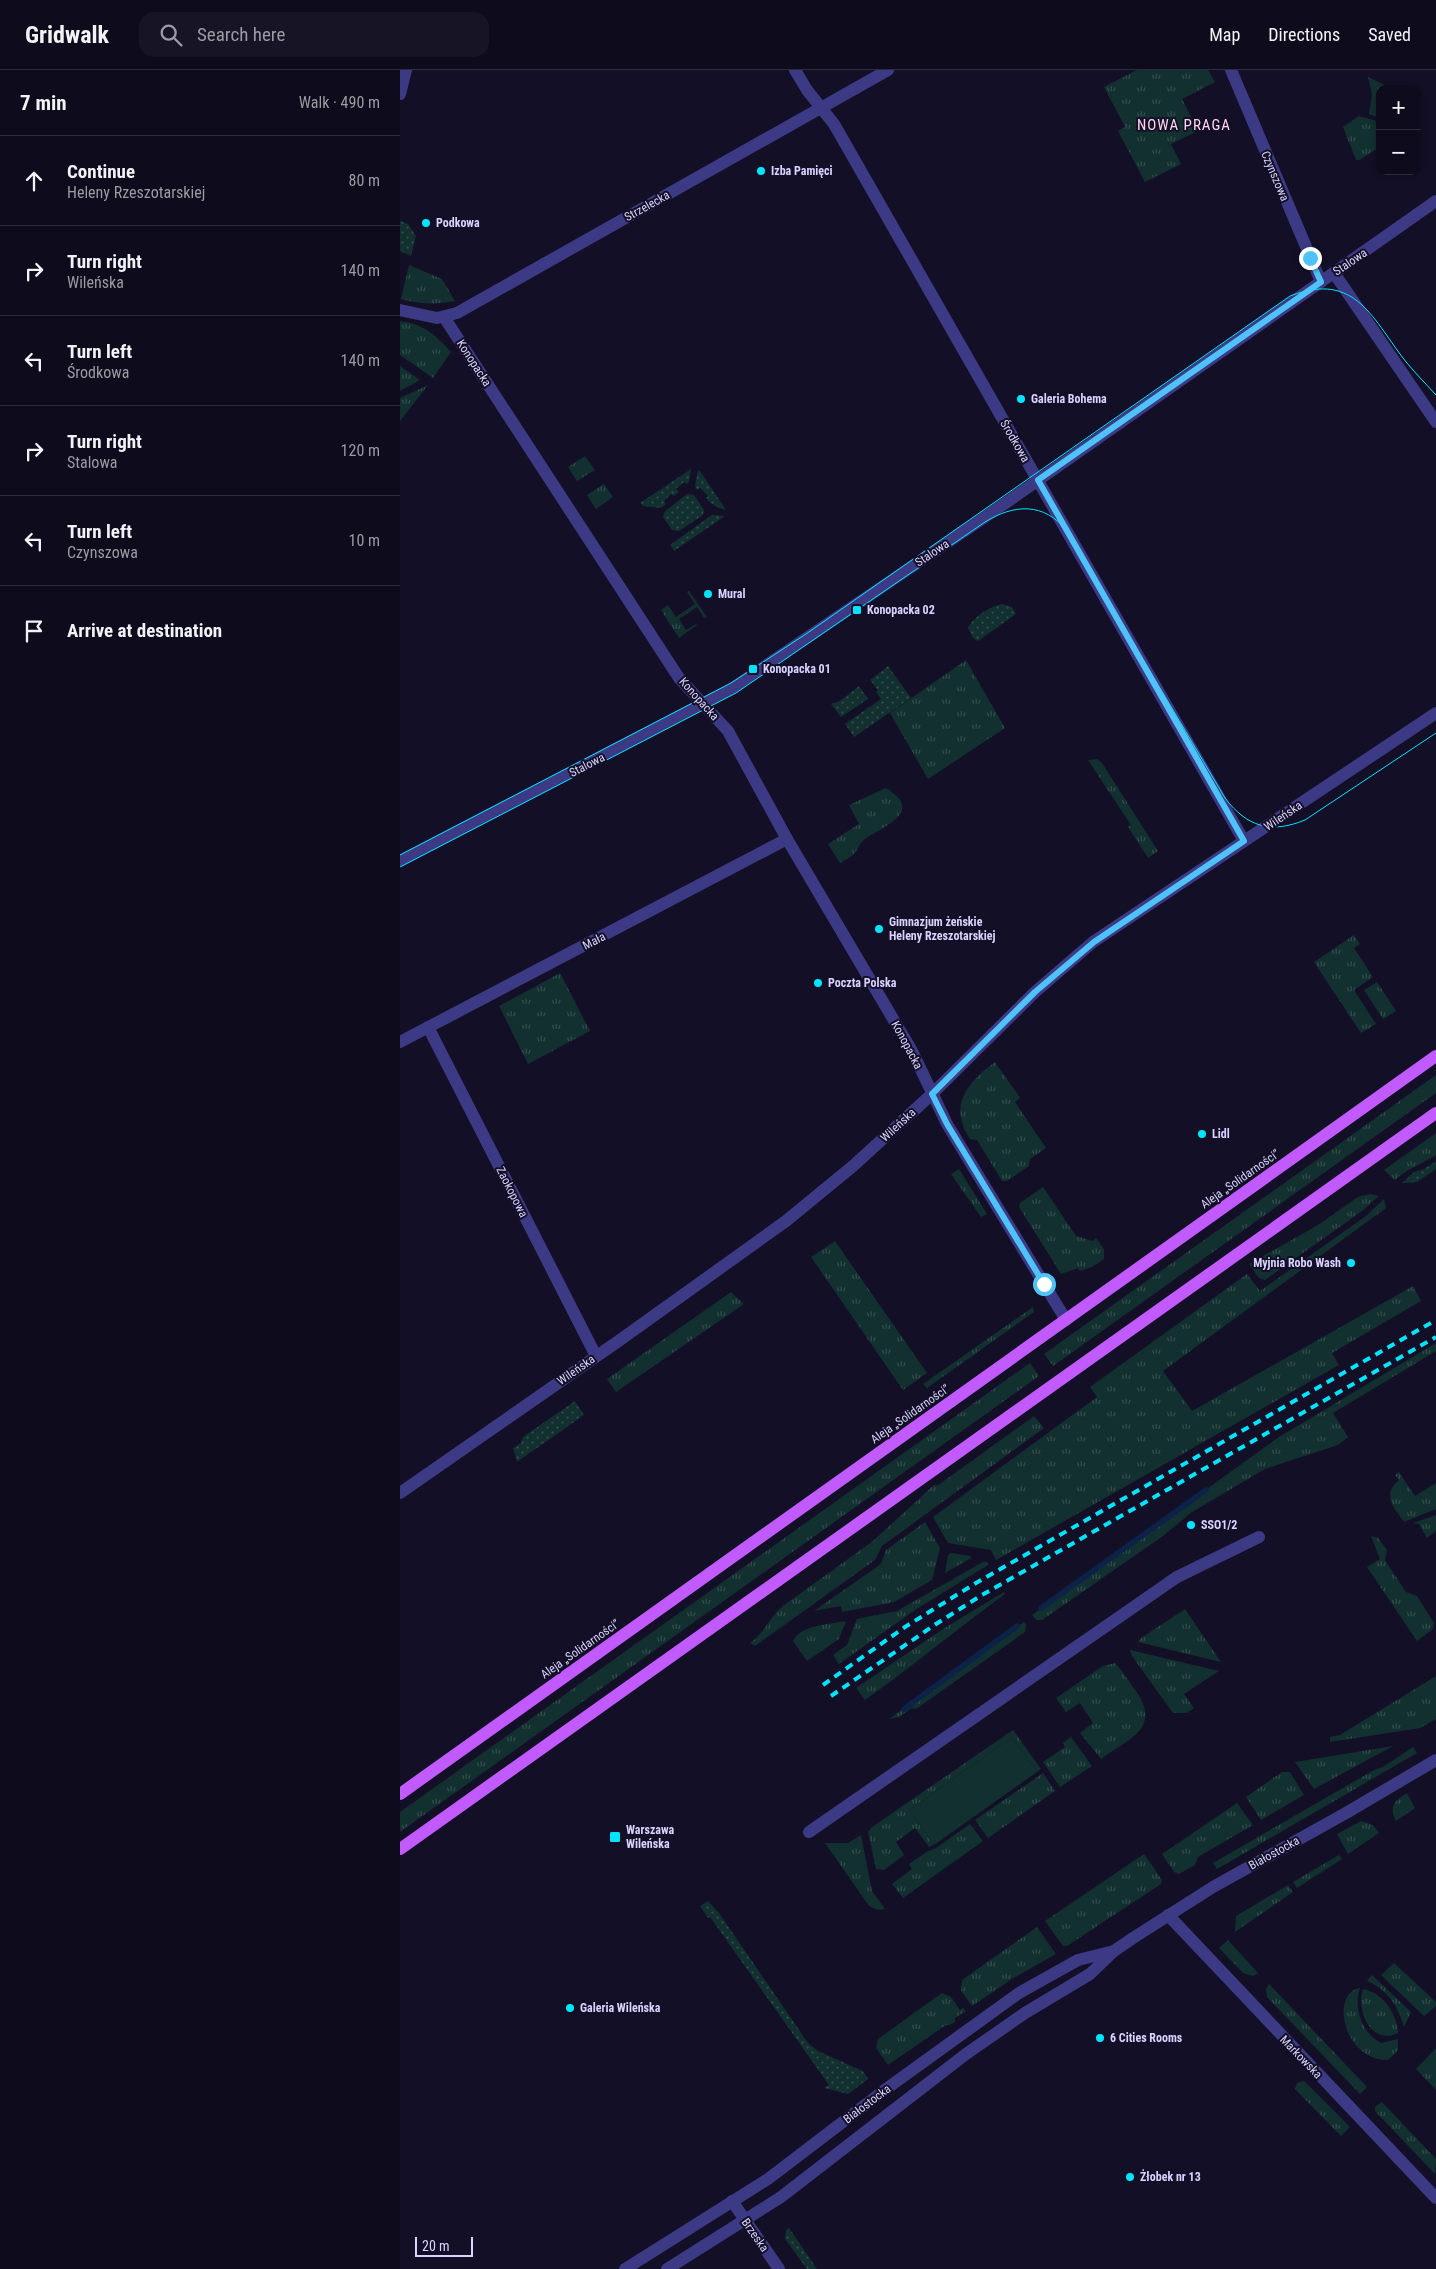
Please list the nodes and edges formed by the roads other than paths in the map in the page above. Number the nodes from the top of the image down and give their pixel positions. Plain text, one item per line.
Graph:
1 (796, 70) edge
2 (888, 70) edge
3 (1231, 70) edge
4 (403, 71) edge
5 (400, 94) edge
6 (820, 107) junction
7 (1436, 201) edge
8 (1334, 273) junction
9 (1321, 282) junction
10 (400, 310) edge
11 (444, 318) junction
12 (1436, 422) edge
13 (1038, 480) junction
14 (702, 704) junction
15 (1436, 712) edge
16 (787, 839) junction
17 (1244, 841) junction
18 (400, 861) edge
19 (428, 1027) junction
20 (400, 1042) edge
21 (1436, 1056) edge
22 (932, 1094) junction
23 (1436, 1113) edge
24 (1066, 1320) junction
25 (596, 1356) junction
26 (400, 1492) edge
27 (1258, 1537) dead end
28 (1436, 1760) edge
29 (400, 1794) edge
30 (809, 1832) dead end
31 (400, 1849) edge
32 (1168, 1915) junction
33 (1114, 1951) junction
34 (1436, 2198) edge
35 (732, 2201) junction
36 (744, 2220) junction
37 (625, 2269) edge
38 (667, 2269) edge
39 (779, 2269) edge

1 - 6 street, Środkowa
2 - 6 street, Strzelecka
3 - 9 street, Czynszowa
4 - 5 street
6 - 11 street, Strzelecka
6 - 13 street, Środkowa
7 - 8 street, Stalowa
8 - 9 street, Stalowa
8 - 12 street
9 - 13 street, Stalowa
10 - 11 street
11 - 14 street, Konopacka
13 - 14 street, Stalowa
13 - 17 street, Środkowa
14 - 16 street, Konopacka
14 - 18 street, Stalowa
15 - 17 street, Wileńska
16 - 19 street, Mała
16 - 22 street, Konopacka
17 - 22 street, Wileńska
19 - 20 street, Mała
19 - 25 street, Zaokopowa
21 - 24 main road, Aleja „Solidarności”
22 - 24 street, Konopacka
22 - 25 street, Wileńska
23 - 31 main road
24 - 29 main road, Aleja „Solidarności”
25 - 26 street, Wileńska
27 - 30 street
28 - 32 street, Białostocka
32 - 33 street, Białostocka
32 - 34 street, Markowska
33 - 35 street, Białostocka
33 - 36 street, Białostocka
35 - 36 street, Brzeska
35 - 37 street, Białostocka
36 - 38 street, Białostocka
36 - 39 street, Brzeska

